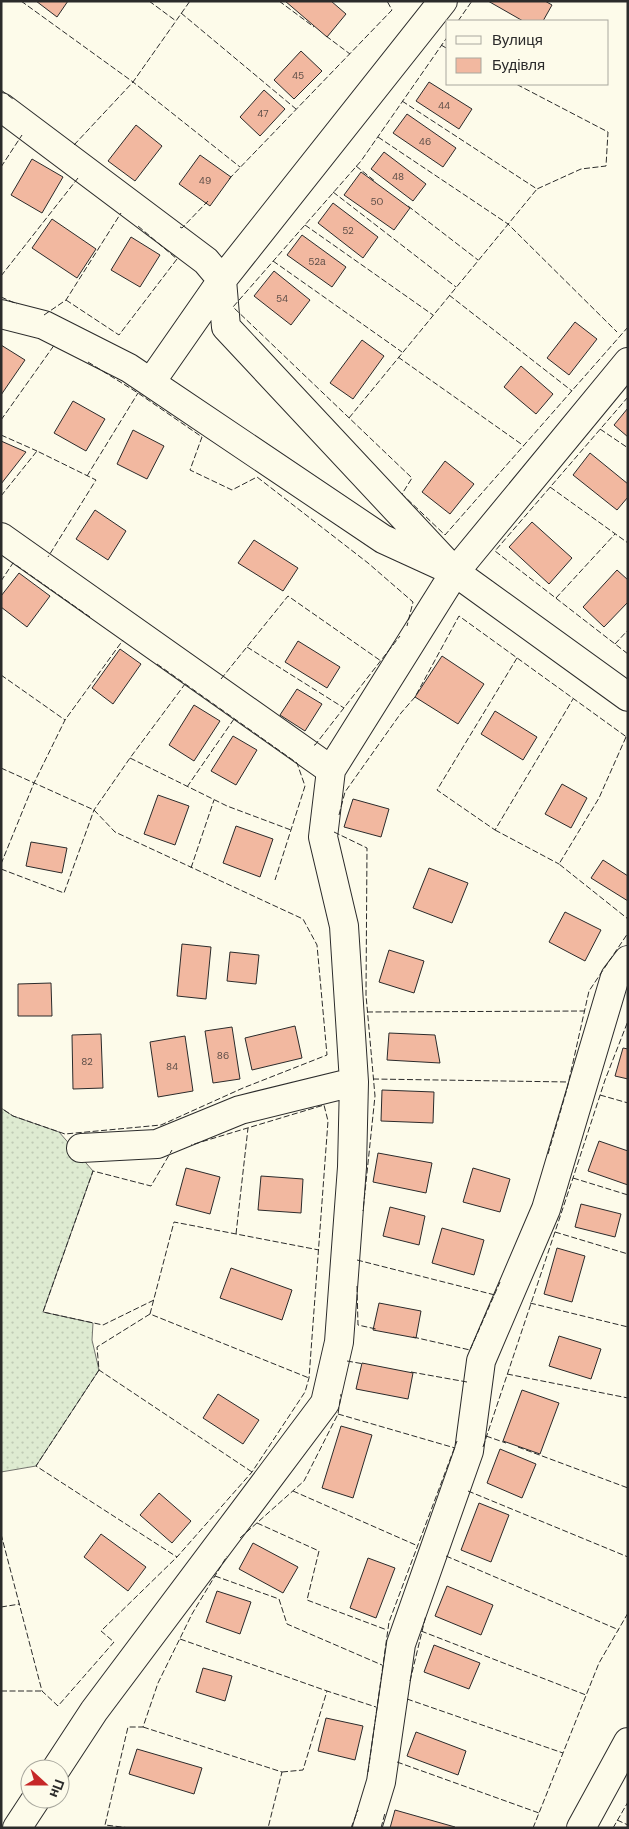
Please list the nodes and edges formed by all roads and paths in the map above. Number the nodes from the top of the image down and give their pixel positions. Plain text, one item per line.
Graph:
1 (443, 1) edge
2 (1, 107) edge
3 (222, 280) junction
4 (1, 314) edge
5 (628, 362) edge
6 (151, 382) junction
7 (3, 543) edge
8 (455, 572) junction
9 (628, 697) edge
10 (332, 770) junction
11 (628, 960) edge
12 (354, 1082) junction
13 (81, 1148) dead end
14 (628, 1742) edge
15 (63, 1759) edge
16 (29, 1809) edge
17 (17, 1828) edge
18 (367, 1828) edge
19 (581, 1828) edge

1 - 3 street
2 - 3 street
3 - 6 street
3 - 8 street
4 - 6 street
5 - 8 street
6 - 8 street
7 - 10 street
8 - 9 street
8 - 10 street
10 - 12 street
11 - 18 street
12 - 13 street
12 - 15 street
14 - 19 street
16 - 17 street

